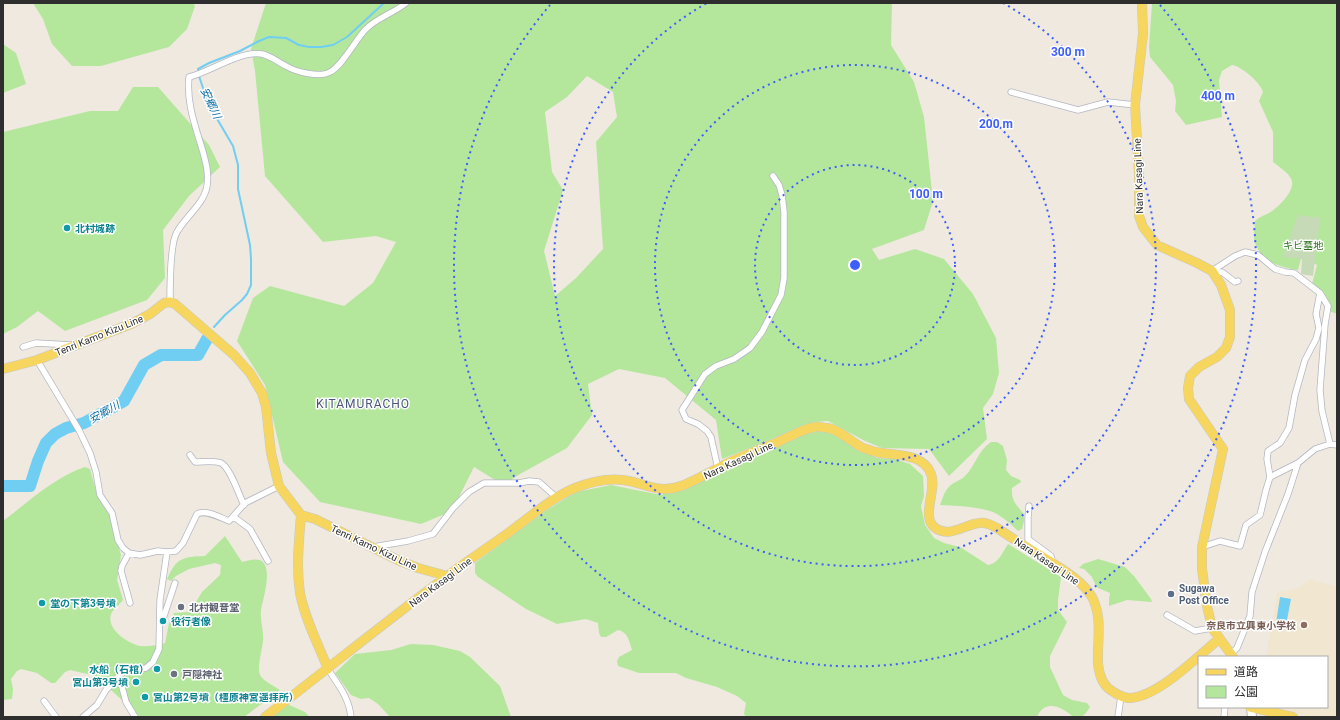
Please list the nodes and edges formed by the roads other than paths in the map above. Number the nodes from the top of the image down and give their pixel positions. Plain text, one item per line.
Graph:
1 (406, 3) edge
2 (1142, 3) edge
3 (1011, 92) dead end
4 (1135, 105) junction
5 (773, 176) dead end
6 (1213, 272) junction
7 (1238, 281) dead end
8 (1320, 293) junction
9 (170, 302) junction
10 (76, 346) junction
11 (23, 347) dead end
12 (37, 360) junction
13 (3, 370) edge
14 (1330, 444) junction
15 (1337, 444) edge
16 (190, 455) dead end
17 (1298, 463) junction
18 (718, 468) junction
19 (1270, 476) junction
20 (279, 486) junction
21 (556, 497) junction
22 (244, 504) junction
23 (1030, 506) dead end
24 (301, 515) junction
25 (234, 517) junction
26 (372, 547) junction
27 (1202, 547) junction
28 (167, 552) junction
29 (129, 553) junction
30 (268, 561) dead end
31 (1053, 564) junction
32 (447, 576) junction
33 (175, 583) dead end
34 (130, 603) dead end
35 (1167, 615) dead end
36 (160, 619) junction
37 (1212, 628) junction
38 (1219, 639) junction
39 (1198, 656) edge
40 (1198, 656) edge
41 (1231, 656) edge
42 (328, 669) junction
43 (119, 676) junction
44 (1121, 696) junction
45 (44, 700) dead end
46 (1251, 711) edge
47 (56, 717) edge
48 (83, 717) edge
49 (135, 717) edge
50 (265, 717) edge
51 (351, 717) edge
52 (1118, 717) edge
53 (1293, 717) edge

1 - 9 street
2 - 4 main road, Nara Kasagi Line
3 - 4 street
4 - 6 main road, Nara Kasagi Line
5 - 18 street
6 - 7 street
6 - 8 street
6 - 27 main road
8 - 14 street
8 - 19 street
9 - 10 main road, Tenri Kamo Kizu Line
9 - 20 main road
10 - 11 street
10 - 12 main road, Tenri Kamo Kizu Line
12 - 13 main road, Tenri Kamo Kizu Line
12 - 29 street
14 - 15 street
14 - 17 street
16 - 22 street
17 - 19 street
17 - 41 street
18 - 21 main road, Nara Kasagi Line
18 - 31 main road, Nara Kasagi Line
19 - 27 street
20 - 22 street
20 - 24 main road
21 - 26 street
21 - 32 main road, Nara Kasagi Line
22 - 25 street
23 - 31 street
24 - 26 main road, Tenri Kamo Kizu Line
24 - 42 main road
25 - 28 street
25 - 30 street
26 - 32 main road, Tenri Kamo Kizu Line
27 - 37 main road
28 - 29 street
28 - 36 street
29 - 34 street
31 - 44 main road, Nara Kasagi Line
32 - 42 main road, Nara Kasagi Line
33 - 36 street
35 - 37 street
36 - 43 street
37 - 38 main road
38 - 40 main road
38 - 41 main road
39 - 44 main road
42 - 50 main road, Nara Kasagi Line
42 - 51 street
43 - 48 street
43 - 49 street
44 - 52 street
45 - 47 street
46 - 53 main road

